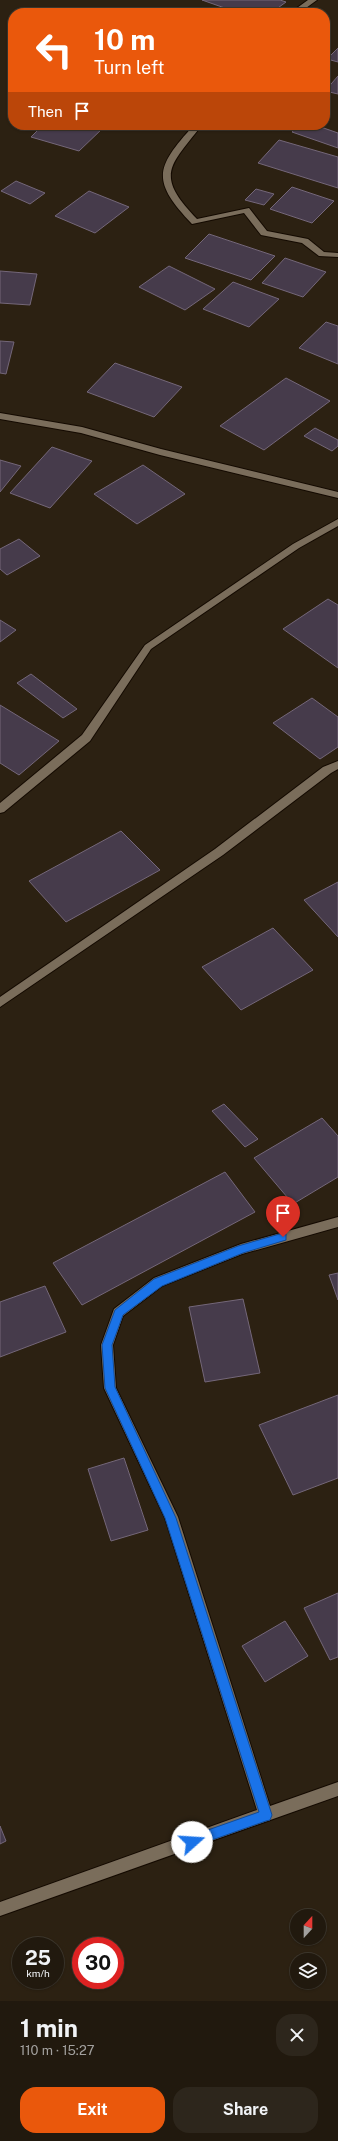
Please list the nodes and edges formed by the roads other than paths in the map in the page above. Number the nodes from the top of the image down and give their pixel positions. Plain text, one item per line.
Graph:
1 (313, 0) edge
2 (301, 8) edge
3 (194, 130) edge
4 (338, 255) edge
5 (0, 416) edge
6 (338, 495) edge
7 (338, 522) edge
8 (338, 764) edge
9 (0, 810) edge
10 (0, 1003) edge
11 (338, 1222) edge
12 (338, 1788) edge
13 (266, 1815) junction
14 (0, 1909) edge

1 - 2 street
3 - 4 street
5 - 6 street
7 - 9 street
8 - 10 street
11 - 13 street
12 - 13 street
13 - 14 street

